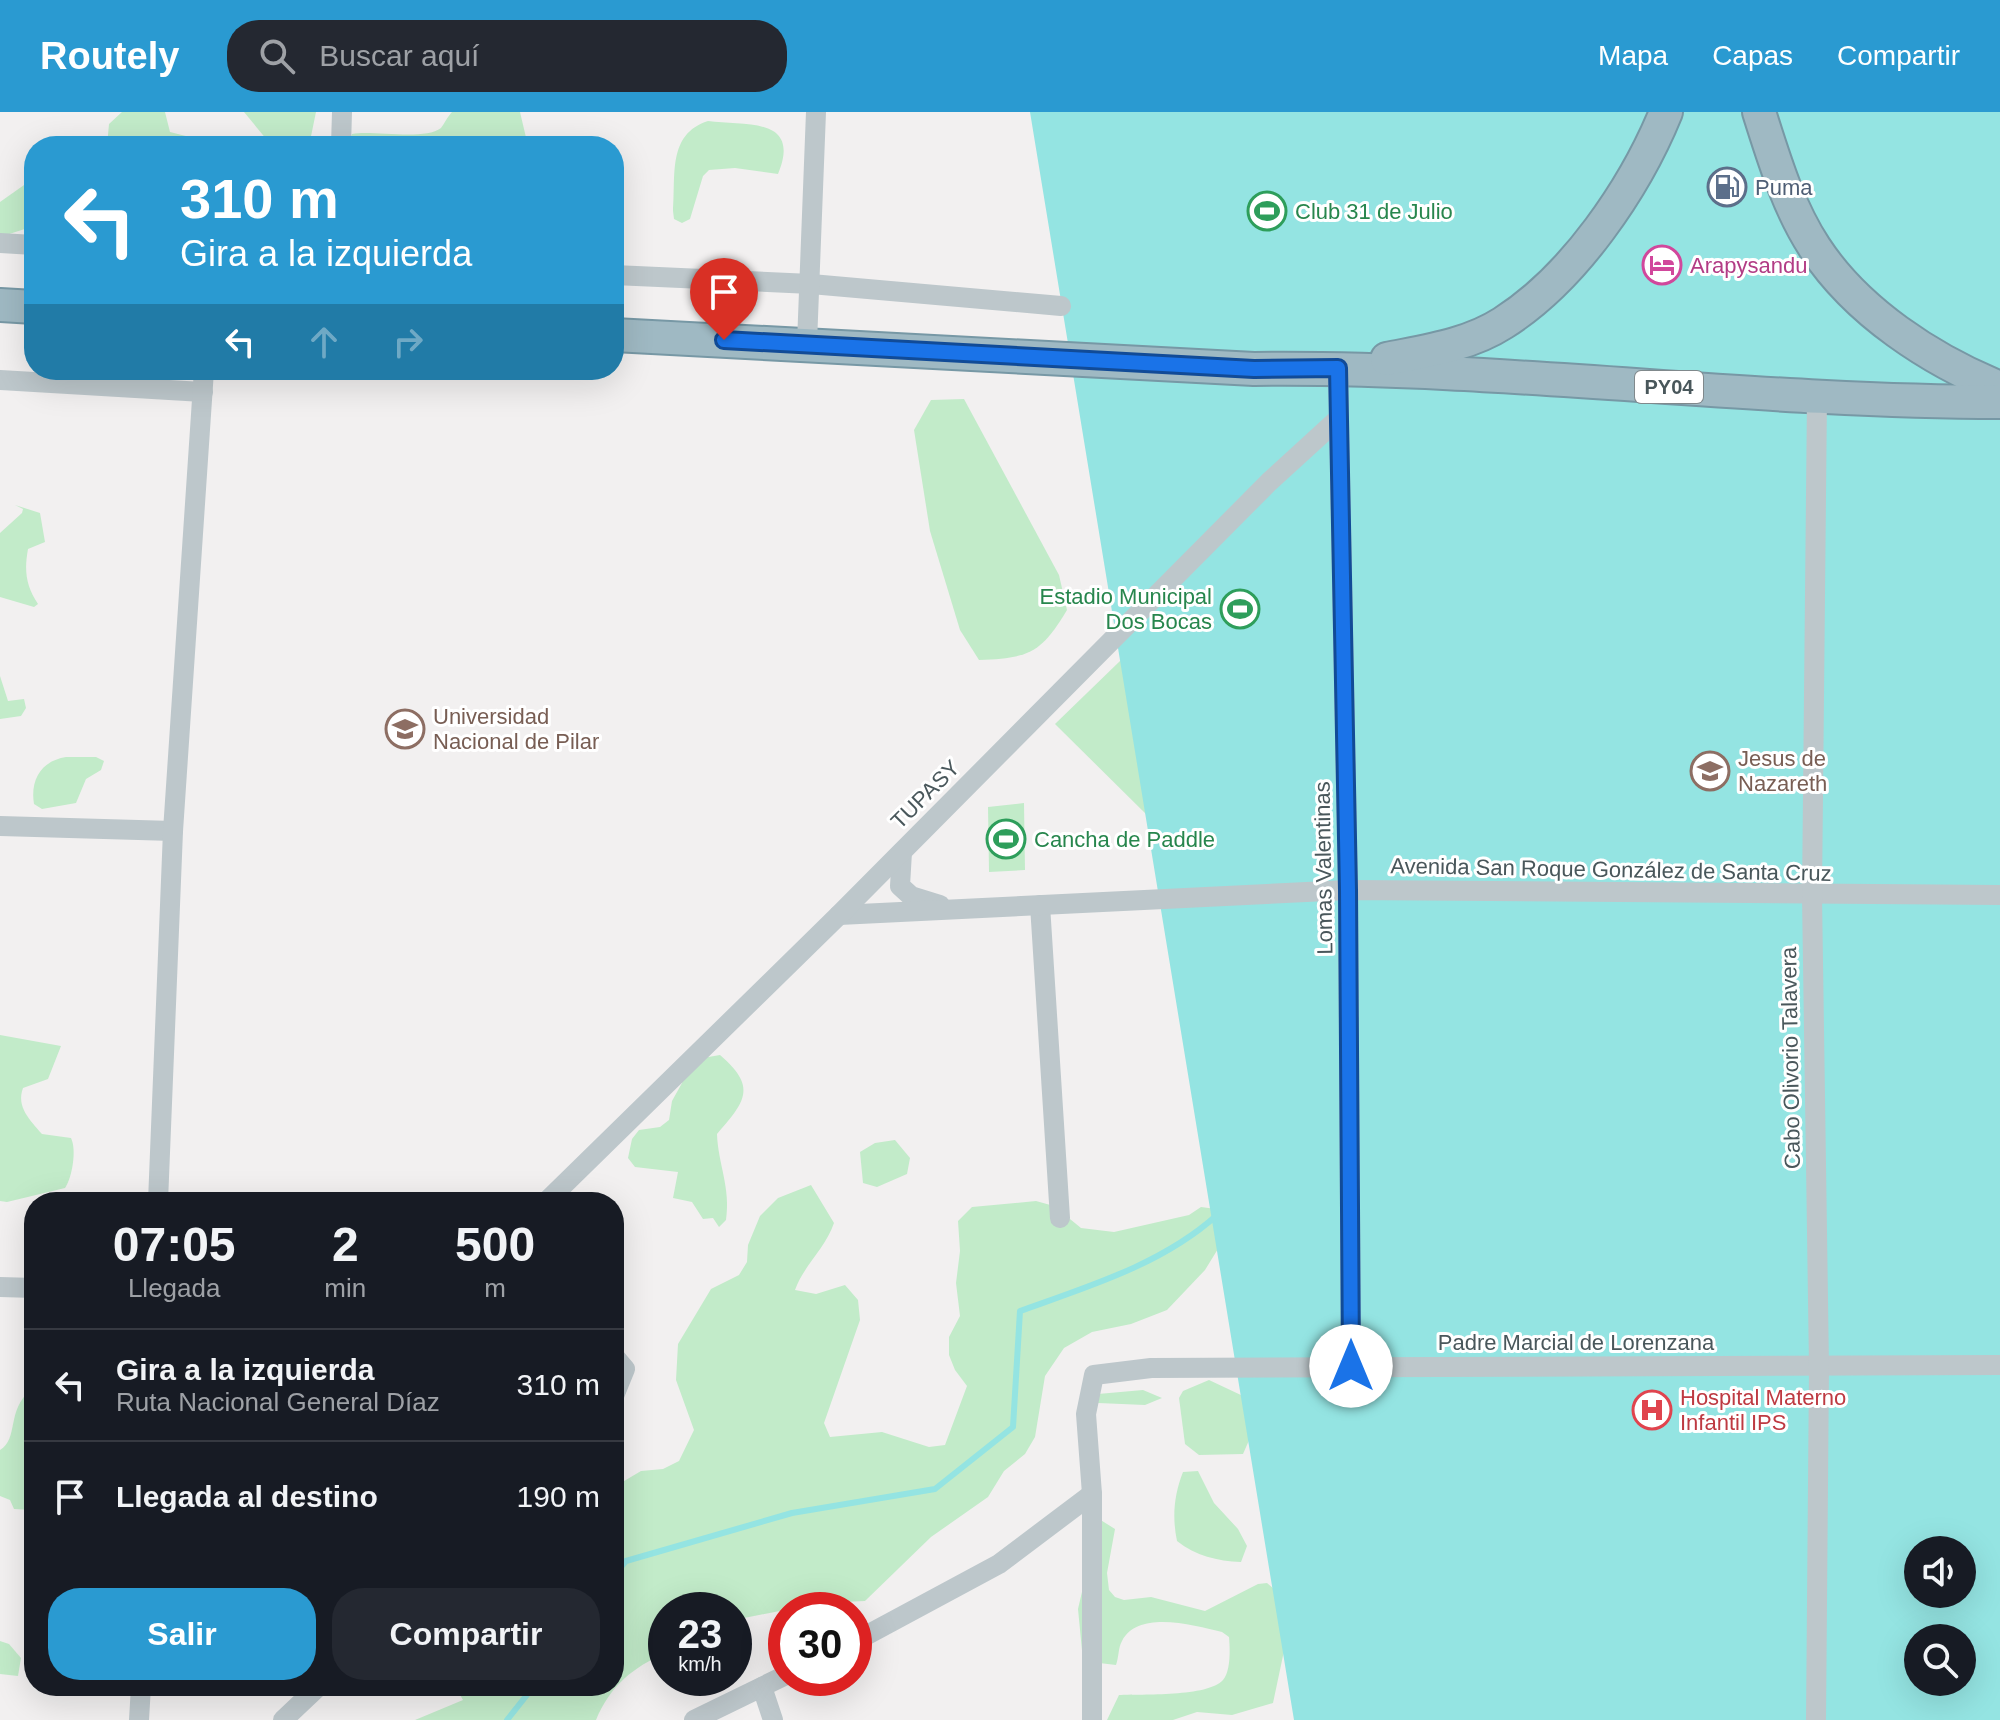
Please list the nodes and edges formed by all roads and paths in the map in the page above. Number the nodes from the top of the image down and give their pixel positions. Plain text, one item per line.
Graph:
1 (342, 112) edge
2 (816, 112) edge
3 (1666, 112) edge
4 (1759, 112) edge
5 (341, 136) edge
6 (0, 243) edge
7 (24, 244) edge
8 (624, 275) edge
9 (811, 284) junction
10 (0, 305) edge
11 (24, 306) edge
12 (1061, 306) dead end
13 (624, 335) edge
14 (807, 343) junction
15 (1338, 368) junction
16 (0, 380) edge
17 (204, 380) edge
18 (2000, 388) edge
19 (203, 392) junction
20 (1817, 396) junction
21 (2000, 402) edge
22 (1338, 419) junction
23 (0, 826) edge
24 (173, 831) junction
25 (902, 852) junction
26 (1348, 890) junction
27 (1812, 895) junction
28 (2000, 895) edge
29 (1040, 905) junction
30 (952, 909) junction
31 (839, 915) junction
32 (158, 1192) edge
33 (556, 1192) edge
34 (1060, 1218) dead end
35 (0, 1287) edge
36 (24, 1288) edge
37 (2000, 1365) edge
38 (1351, 1366) junction
39 (1819, 1367) junction
40 (1092, 1494) junction
41 (872, 1632) edge
42 (768, 1684) edge
43 (762, 1687) junction
44 (140, 1696) edge
45 (308, 1696) edge
46 (139, 1720) edge
47 (283, 1720) edge
48 (694, 1720) edge
49 (773, 1720) edge
50 (1092, 1720) edge
51 (1816, 1720) edge

1 - 5 street
2 - 9 street
3 - 15 highway
4 - 18 highway
6 - 7 street
8 - 9 street
9 - 12 street
9 - 14 street
10 - 11 highway
13 - 14 highway, PY04
14 - 15 highway, PY04
15 - 20 highway, PY04
15 - 22 street, Lomas Valentinas
16 - 19 street
17 - 19 street
19 - 24 street
20 - 21 highway, PY04
20 - 27 street, Cabo Olivorio Talavera
22 - 25 street, TUPASY
22 - 26 street, Lomas Valentinas
23 - 24 street
24 - 32 street
25 - 30 street
25 - 31 street, TUPASY
26 - 27 street, Avenida San Roque González de Santa Cruz
26 - 29 street, Avenida San Roque González de Santa Cruz
26 - 38 street, Lomas Valentinas
27 - 28 street, Avenida San Roque González de Santa Cruz
27 - 39 street, Cabo Olivorio Talavera
29 - 30 street, Avenida San Roque González de Santa Cruz
29 - 34 street
30 - 31 street, Avenida San Roque González de Santa Cruz
31 - 33 street, TUPASY
35 - 36 street
37 - 39 street, Padre Marcial de Lorenzana
38 - 39 street, Padre Marcial de Lorenzana
38 - 40 street, Padre Marcial de Lorenzana
39 - 51 street, Cabo Olivorio Talavera
40 - 41 street
40 - 50 street
42 - 43 street
43 - 48 street
43 - 49 street
44 - 46 street
45 - 47 street

